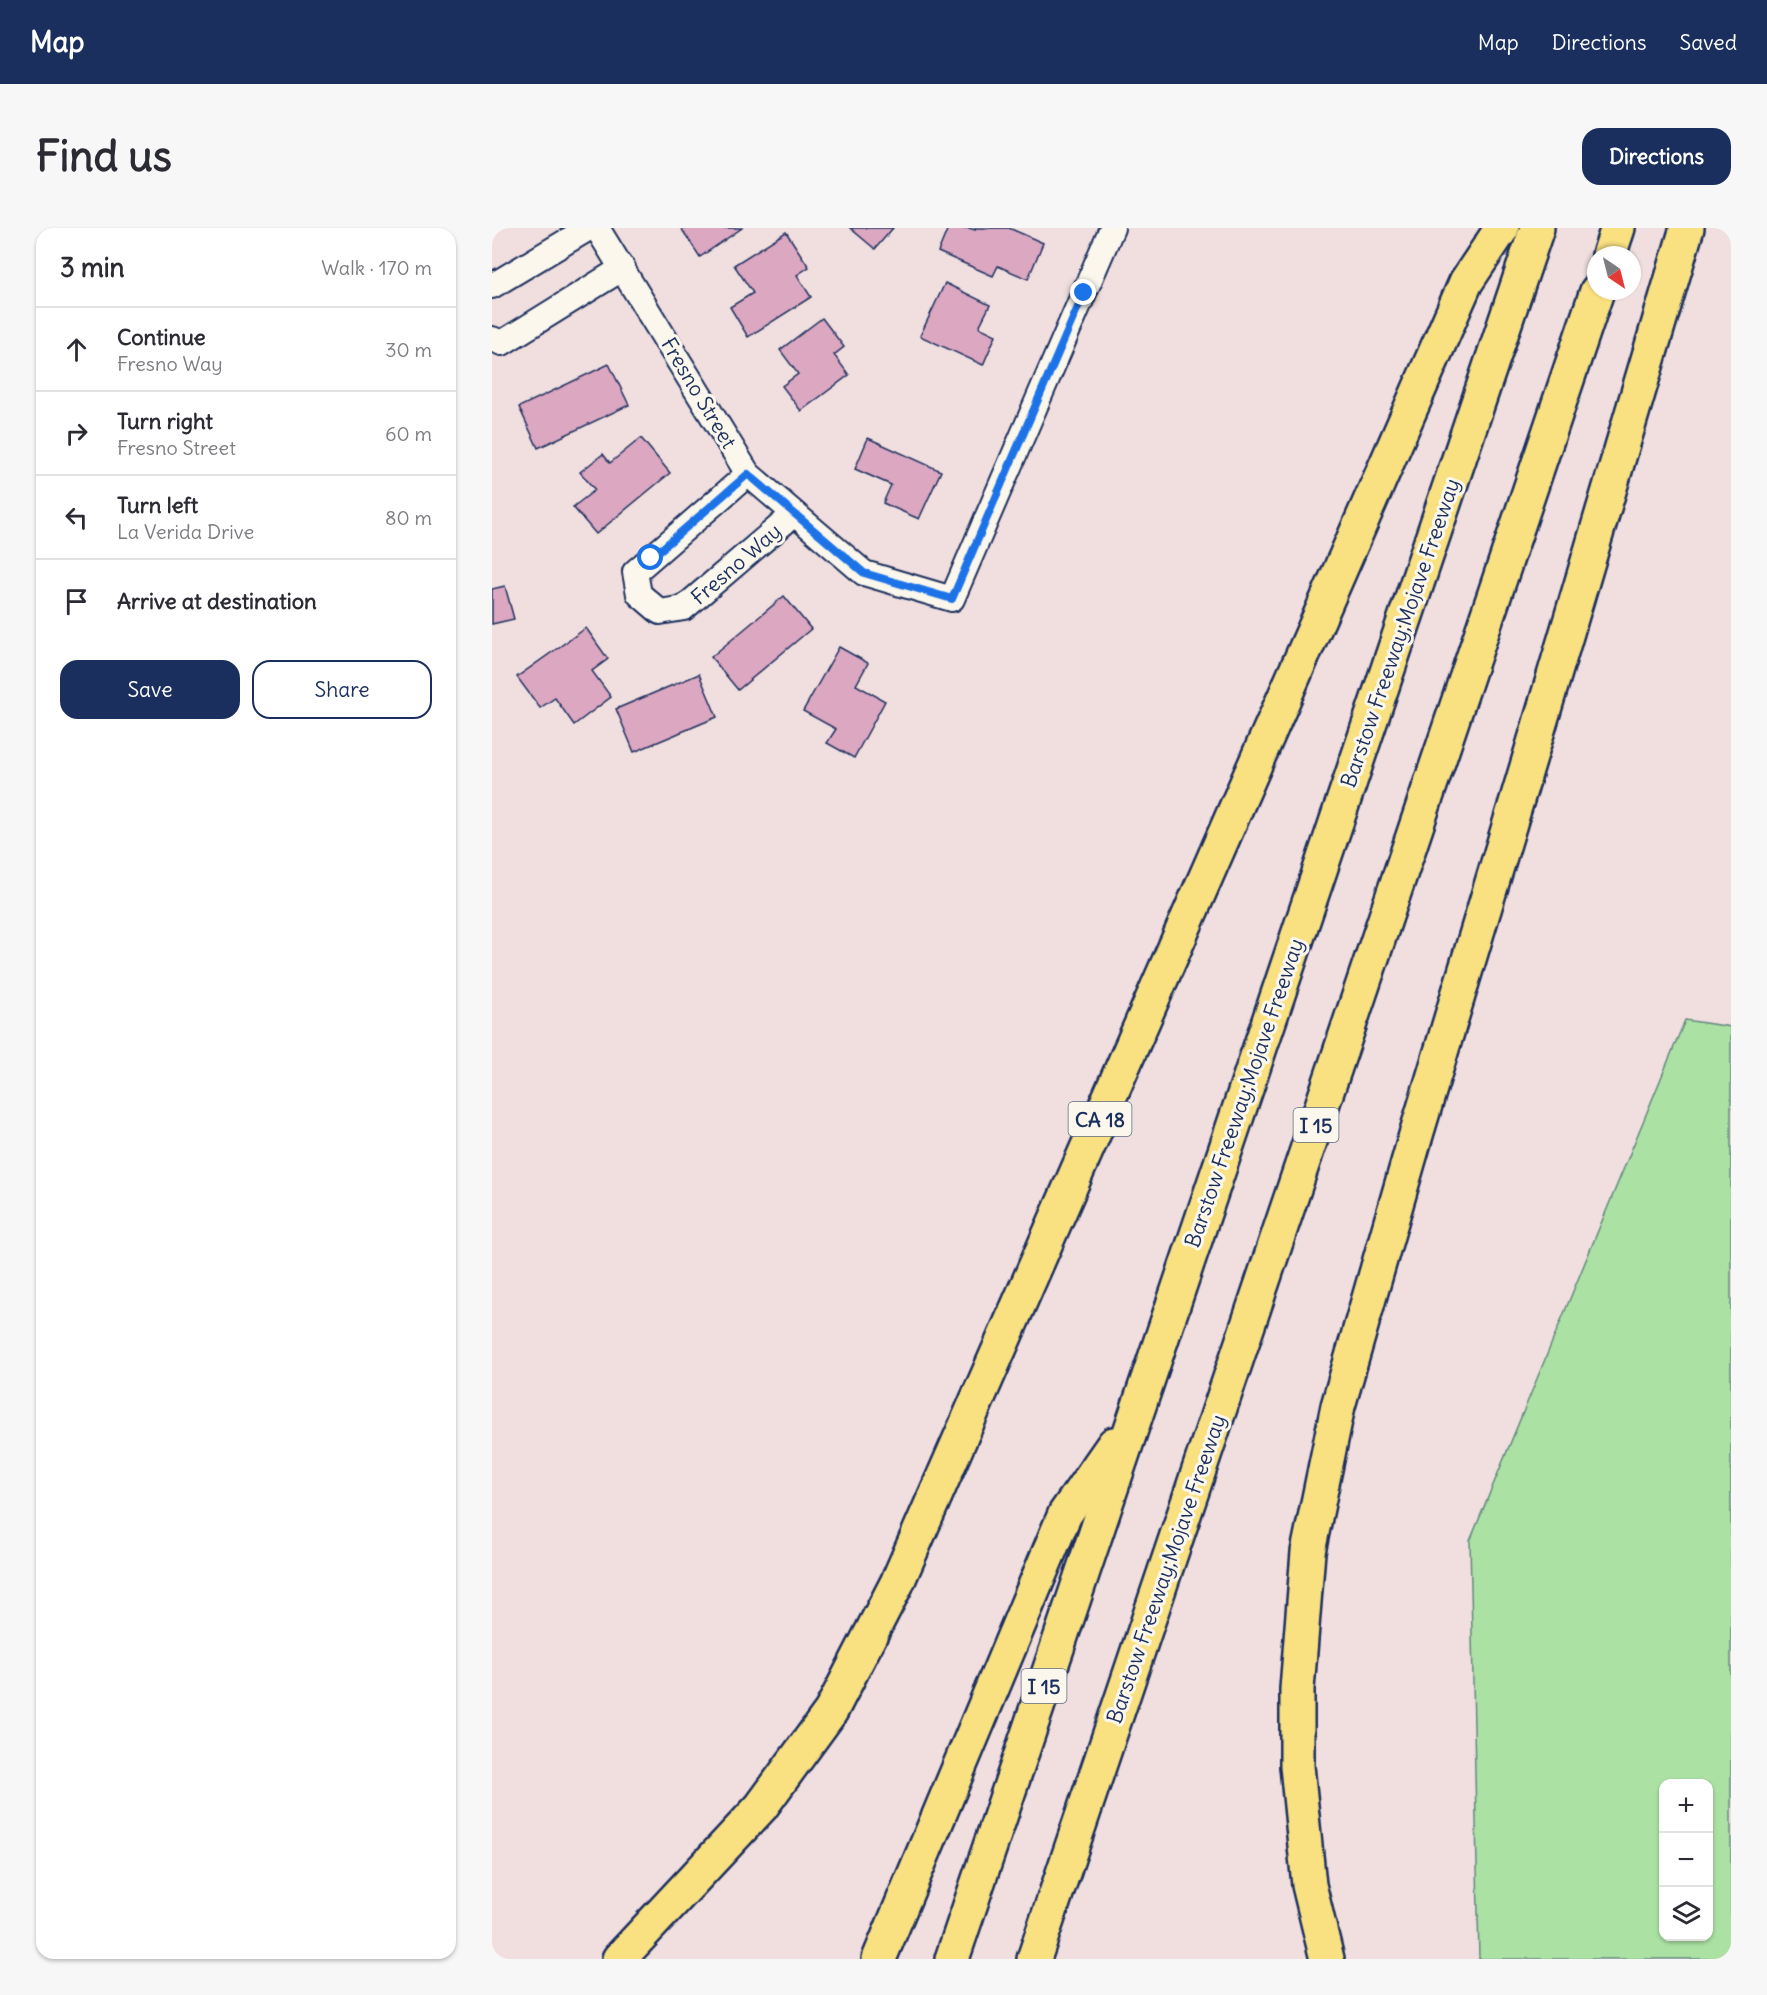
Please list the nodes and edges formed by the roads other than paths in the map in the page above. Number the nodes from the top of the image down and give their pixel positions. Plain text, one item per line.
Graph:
1 (589, 228) edge
2 (597, 228) edge
3 (1112, 228) edge
4 (1502, 228) edge
5 (1537, 228) edge
6 (1618, 228) edge
7 (1687, 228) edge
8 (1612, 246) edge
9 (622, 268) junction
10 (492, 286) edge
11 (1594, 300) edge
12 (492, 339) edge
13 (748, 474) junction
14 (794, 513) junction
15 (1136, 1413) junction
16 (619, 1959) edge
17 (879, 1959) edge
18 (952, 1959) edge
19 (1034, 1959) edge
20 (1327, 1959) edge

1 - 10 street
2 - 9 street, Fresno Street
3 - 14 street, Fresno Street
4 - 16 highway, CA 18
5 - 15 highway, Barstow Freeway;Mojave Freeway / I 15
6 - 8 highway
7 - 20 highway
9 - 12 street
9 - 13 street, Fresno Street
11 - 19 highway, Barstow Freeway;Mojave Freeway / I 15
13 - 14 street, Fresno Street
13 - 14 street, Fresno Way
15 - 17 highway
15 - 18 highway, Barstow Freeway;Mojave Freeway / I 15

